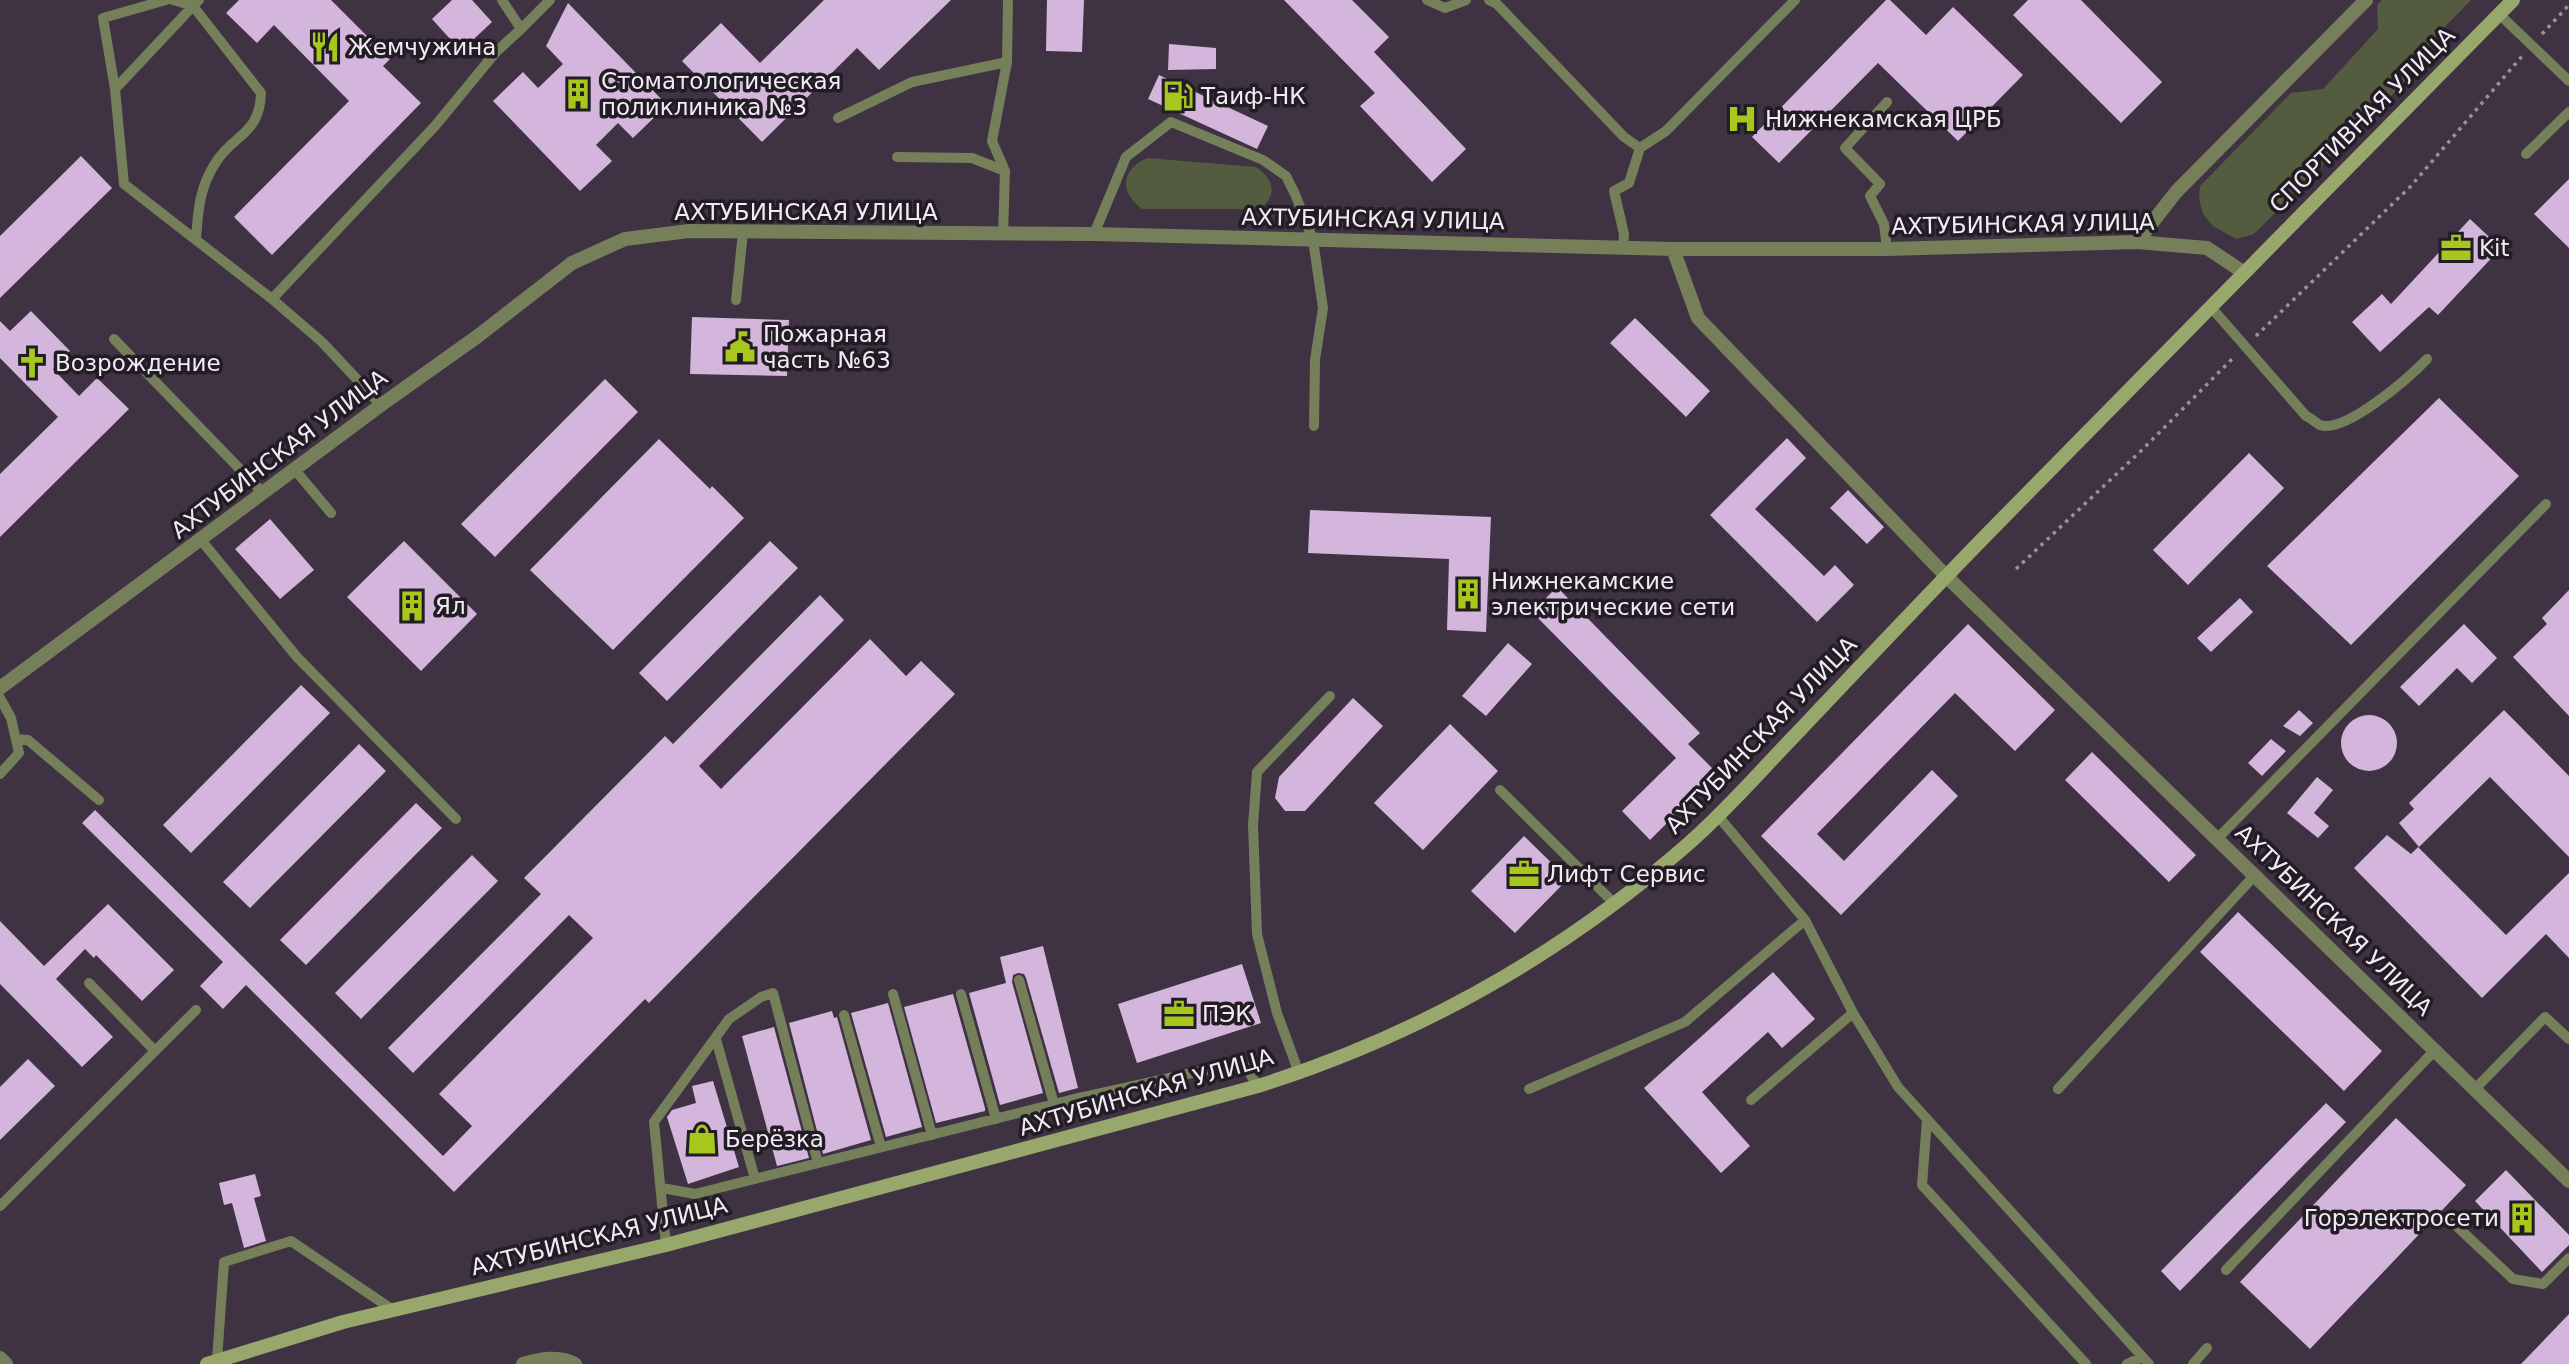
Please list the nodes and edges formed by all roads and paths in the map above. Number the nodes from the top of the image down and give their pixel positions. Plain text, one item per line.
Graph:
1 (166, 0) edge
2 (173, 0) edge
3 (502, 0) edge
4 (550, 0) edge
5 (1008, 0) edge
6 (1427, 0) edge
7 (1466, 0) edge
8 (1489, 0) edge
9 (1795, 0) edge
10 (2366, 0) edge
11 (2512, 0) edge
12 (196, 3) edge
13 (2569, 5) edge
14 (2499, 14) junction
15 (521, 29) junction
16 (2531, 45) junction
17 (1007, 62) junction
18 (2569, 81) edge
19 (116, 89) junction
20 (1887, 102) dead end
21 (2569, 112) edge
22 (838, 118) dead end
23 (1640, 148) junction
24 (2526, 154) dead end
25 (897, 157) dead end
26 (1005, 171) junction
27 (743, 232) junction
28 (1094, 234) junction
29 (1003, 235) junction
30 (196, 240) junction
31 (1313, 240) junction
32 (2137, 242) junction
33 (1623, 248) junction
34 (1673, 249) junction
35 (1887, 249) junction
36 (2243, 272) junction
37 (272, 299) junction
38 (736, 300) dead end
39 (2210, 306) junction
40 (114, 339) dead end
41 (2245, 347) junction
42 (2427, 359) dead end
43 (381, 405) junction
44 (1314, 426) dead end
45 (295, 470) junction
46 (263, 494) junction
47 (2546, 504) dead end
48 (331, 513) dead end
49 (201, 540) junction
50 (2015, 569) dead end
51 (1946, 576) junction
52 (0, 688) edge
53 (1329, 696) dead end
54 (0, 698) edge
55 (16, 740) junction
56 (0, 774) edge
57 (1500, 790) dead end
58 (99, 800) dead end
59 (1718, 816) junction
60 (456, 819) dead end
61 (2217, 839) junction
62 (2255, 875) junction
63 (1615, 904) junction
64 (1805, 920) junction
65 (1019, 980) dead end
66 (89, 983) dead end
67 (893, 994) dead end
68 (961, 994) dead end
69 (196, 1010) dead end
70 (1853, 1013) junction
71 (844, 1014) dead end
72 (716, 1039) junction
73 (2569, 1039) edge
74 (2435, 1049) junction
75 (155, 1051) junction
76 (1299, 1073) junction
77 (1258, 1086) junction
78 (2475, 1088) junction
79 (1529, 1089) dead end
80 (2058, 1089) dead end
81 (1751, 1100) dead end
82 (1054, 1104) junction
83 (996, 1119) junction
84 (1927, 1119) junction
85 (932, 1135) junction
86 (881, 1147) junction
87 (818, 1163) junction
88 (755, 1179) junction
89 (2569, 1181) edge
90 (662, 1188) junction
91 (0, 1206) edge
92 (2450, 1220) dead end
93 (666, 1245) junction
94 (2569, 1258) edge
95 (2226, 1270) dead end
96 (393, 1310) junction
97 (2207, 1348) dead end
98 (0, 1358) edge
99 (2145, 1360) edge
100 (212, 1362) edge
101 (6, 1364) edge
102 (523, 1364) edge
103 (575, 1364) edge
104 (2086, 1364) edge
105 (2127, 1364) edge
106 (2193, 1364) edge

1 - 19 lane
2 - 12 lane
3 - 15 lane
4 - 15 lane
5 - 17 lane
6 - 7 lane
8 - 23 lane
9 - 23 lane
10 - 32 street
11 - 14 street, СПОРТИВНАЯ УЛИЦА
12 - 19 lane
12 - 30 lane
13 - 16 path
14 - 16 lane
14 - 36 street, СПОРТИВНАЯ УЛИЦА
15 - 37 lane
16 - 18 lane
16 - 41 path
17 - 22 lane
17 - 26 lane
19 - 30 lane
20 - 35 lane
21 - 24 lane
23 - 33 lane
25 - 26 lane
26 - 29 lane
27 - 29 street, АХТУБИНСКАЯ УЛИЦА
27 - 38 lane
27 - 43 street, АХТУБИНСКАЯ УЛИЦА
28 - 29 street, АХТУБИНСКАЯ УЛИЦА
28 - 31 street, АХТУБИНСКАЯ УЛИЦА
28 - 31 lane
30 - 37 lane
31 - 33 street, АХТУБИНСКАЯ УЛИЦА
31 - 44 lane
32 - 35 street, АХТУБИНСКАЯ УЛИЦА
32 - 36 street, АХТУБИНСКАЯ УЛИЦА
33 - 34 street, АХТУБИНСКАЯ УЛИЦА
34 - 35 street, АХТУБИНСКАЯ УЛИЦА
34 - 51 street, АХТУБИНСКАЯ УЛИЦА
36 - 39 street, АХТУБИНСКАЯ УЛИЦА
37 - 43 lane
39 - 41 lane
39 - 51 street, АХТУБИНСКАЯ УЛИЦА
40 - 46 lane
41 - 42 lane
41 - 50 path
43 - 45 street, АХТУБИНСКАЯ УЛИЦА
45 - 46 street, АХТУБИНСКАЯ УЛИЦА
45 - 48 lane
46 - 49 street, АХТУБИНСКАЯ УЛИЦА
47 - 61 lane
49 - 52 street, АХТУБИНСКАЯ УЛИЦА
49 - 60 lane
51 - 59 street, АХТУБИНСКАЯ УЛИЦА
51 - 61 street, АХТУБИНСКАЯ УЛИЦА
53 - 76 lane
54 - 55 lane
55 - 56 lane
55 - 58 lane
57 - 63 lane
59 - 63 street, АХТУБИНСКАЯ УЛИЦА
59 - 64 lane
61 - 62 street, АХТУБИНСКАЯ УЛИЦА
62 - 74 street, АХТУБИНСКАЯ УЛИЦА
62 - 80 lane
63 - 76 street, АХТУБИНСКАЯ УЛИЦА
64 - 70 lane
64 - 79 lane
65 - 82 lane
66 - 75 lane
67 - 85 lane
68 - 83 lane
69 - 75 lane
70 - 81 lane
70 - 84 lane
71 - 86 lane
72 - 87 lane
72 - 88 lane
72 - 90 lane
73 - 78 lane
74 - 78 street, АХТУБИНСКАЯ УЛИЦА
74 - 95 lane
75 - 91 lane
76 - 77 street, АХТУБИНСКАЯ УЛИЦА
77 - 82 lane
77 - 93 street, АХТУБИНСКАЯ УЛИЦА
78 - 89 street, АХТУБИНСКАЯ УЛИЦА
82 - 83 lane
83 - 85 lane
84 - 99 lane
84 - 104 lane
85 - 86 lane
86 - 87 lane
87 - 88 lane
88 - 90 lane
90 - 93 lane
92 - 94 lane
93 - 96 street, АХТУБИНСКАЯ УЛИЦА
96 - 100 street, АХТУБИНСКАЯ УЛИЦА
96 - 100 lane
97 - 106 lane
98 - 101 street
99 - 105 lane
102 - 103 street

